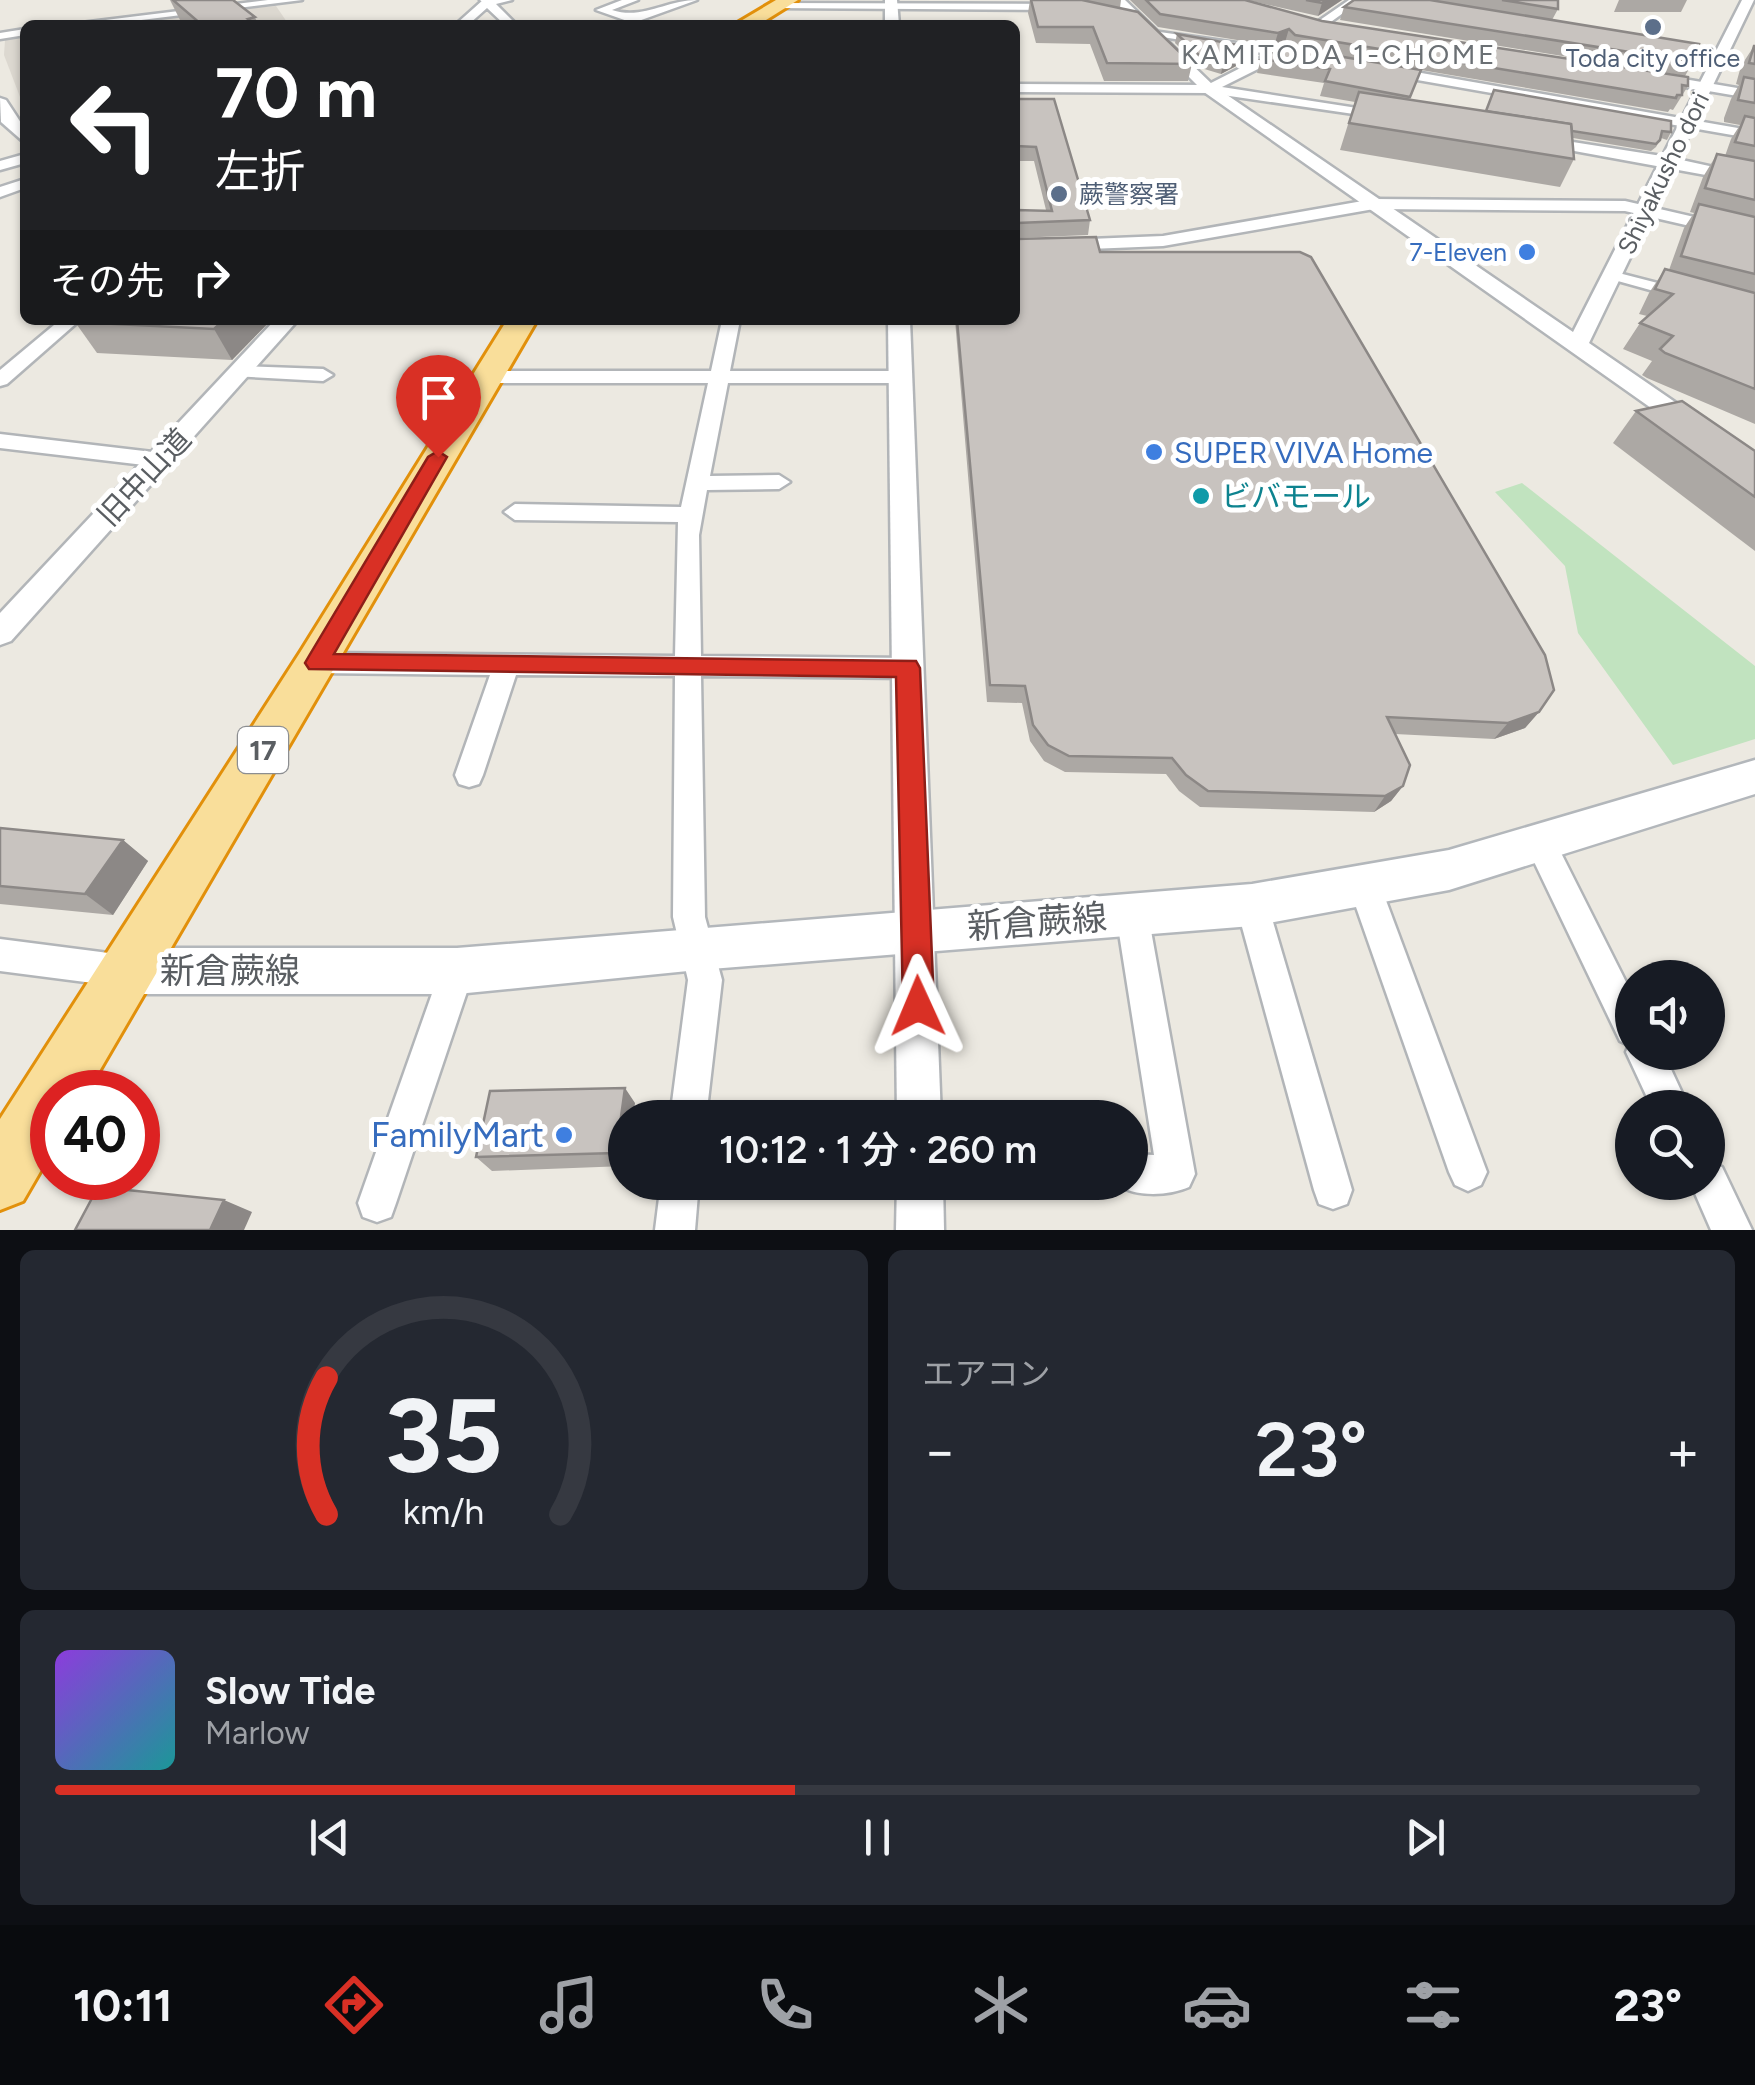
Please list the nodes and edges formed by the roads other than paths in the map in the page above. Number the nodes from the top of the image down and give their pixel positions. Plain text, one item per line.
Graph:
1 (507, 0) edge
2 (633, 0) edge
3 (692, 0) edge
4 (1118, 0) edge
5 (1356, 0) edge
6 (1748, 0) edge
7 (487, 1) edge
8 (234, 3) edge
9 (784, 3) edge
10 (891, 3) edge
11 (291, 4) edge
12 (1070, 7) edge
13 (108, 20) edge
14 (466, 20) edge
15 (506, 20) edge
16 (753, 20) edge
17 (1304, 20) edge
18 (1321, 24) junction
19 (1139, 25) junction
20 (1340, 28) edge
21 (1645, 43) edge
22 (1280, 53) junction
23 (1730, 57) junction
24 (1319, 59) edge
25 (1377, 69) edge
26 (1647, 77) edge
27 (1705, 86) junction
28 (1020, 88) edge
29 (1209, 89) junction
30 (1755, 95) edge
31 (0, 103) edge
32 (1398, 118) edge
33 (1688, 122) junction
34 (4, 123) edge
35 (1755, 134) edge
36 (1531, 139) edge
37 (1668, 161) junction
38 (1755, 180) edge
39 (1374, 204) junction
40 (1646, 208) junction
41 (1755, 236) edge
42 (1020, 247) edge
43 (1613, 274) junction
44 (1755, 314) edge
45 (66, 325) edge
46 (282, 325) edge
47 (519, 325) edge
48 (729, 325) edge
49 (899, 325) edge
50 (1577, 346) junction
51 (240, 372) junction
52 (322, 375) dead end
53 (720, 376) junction
54 (486, 377) junction
55 (900, 377) junction
56 (0, 380) edge
57 (0, 440) edge
58 (161, 460) junction
59 (1755, 469) edge
60 (779, 482) dead end
61 (698, 483) junction
62 (515, 512) dead end
63 (692, 514) junction
64 (0, 633) edge
65 (317, 663) junction
66 (506, 666) junction
67 (686, 668) junction
68 (908, 668) junction
69 (469, 775) dead end
70 (1755, 777) edge
71 (1541, 845) junction
72 (1365, 887) junction
73 (1252, 905) junction
74 (1132, 914) junction
75 (918, 931) junction
76 (698, 948) junction
77 (0, 955) edge
78 (124, 971) junction
79 (457, 971) junction
80 (1615, 995) edge
81 (690, 1100) edge
82 (919, 1100) edge
83 (1468, 1172) dead end
84 (1148, 1174) edge
85 (0, 1178) edge
86 (1333, 1190) dead end
87 (678, 1200) edge
88 (920, 1200) edge
89 (1717, 1200) edge
90 (377, 1203) dead end
91 (674, 1230) edge
92 (920, 1230) edge
93 (1732, 1230) edge

1 - 7 street
2 - 3 street
4 - 19 street
5 - 18 street
6 - 23 street, Shiyakusho dori
7 - 14 street
7 - 15 street
8 - 11 street
8 - 13 street
9 - 10 street
9 - 16 highway
10 - 12 street
17 - 18 street
18 - 20 street
18 - 22 street
19 - 22 street
19 - 29 street
21 - 23 street
22 - 24 street
22 - 29 street
23 - 27 street, Shiyakusho dori
25 - 33 street
26 - 27 street
27 - 30 street
27 - 33 street, Shiyakusho dori
28 - 29 street
29 - 32 street
29 - 39 street
31 - 34 street
33 - 35 street
33 - 37 street, Shiyakusho dori
36 - 37 street
37 - 38 street
37 - 40 street, Shiyakusho dori
39 - 40 street
39 - 42 street
39 - 50 street
40 - 41 street
40 - 43 street, Shiyakusho dori
43 - 44 street
43 - 50 street, Shiyakusho dori
45 - 56 street
46 - 51 street, 旧中山道
47 - 54 highway, 17
48 - 53 street
49 - 55 street
50 - 59 street
51 - 52 street
51 - 58 street, 旧中山道
53 - 54 street
53 - 55 street
53 - 61 street
54 - 65 highway, 17
55 - 68 street
57 - 58 street
58 - 64 street, 旧中山道
60 - 61 street
61 - 63 street
62 - 63 street
63 - 67 street
65 - 66 street
65 - 78 highway, 17
66 - 67 street
66 - 69 street
67 - 68 street
67 - 76 street
68 - 75 street
70 - 71 main road, 新倉蕨線
71 - 72 main road, 新倉蕨線
71 - 80 street
72 - 73 main road, 新倉蕨線
72 - 83 street
73 - 74 main road, 新倉蕨線
73 - 86 street
74 - 75 main road, 新倉蕨線
74 - 84 street
75 - 76 main road, 新倉蕨線
75 - 82 street
76 - 79 main road, 新倉蕨線
76 - 81 street
77 - 78 street
78 - 79 main road, 新倉蕨線
78 - 85 highway, 17
79 - 90 street
87 - 91 street
88 - 92 street
89 - 93 street

